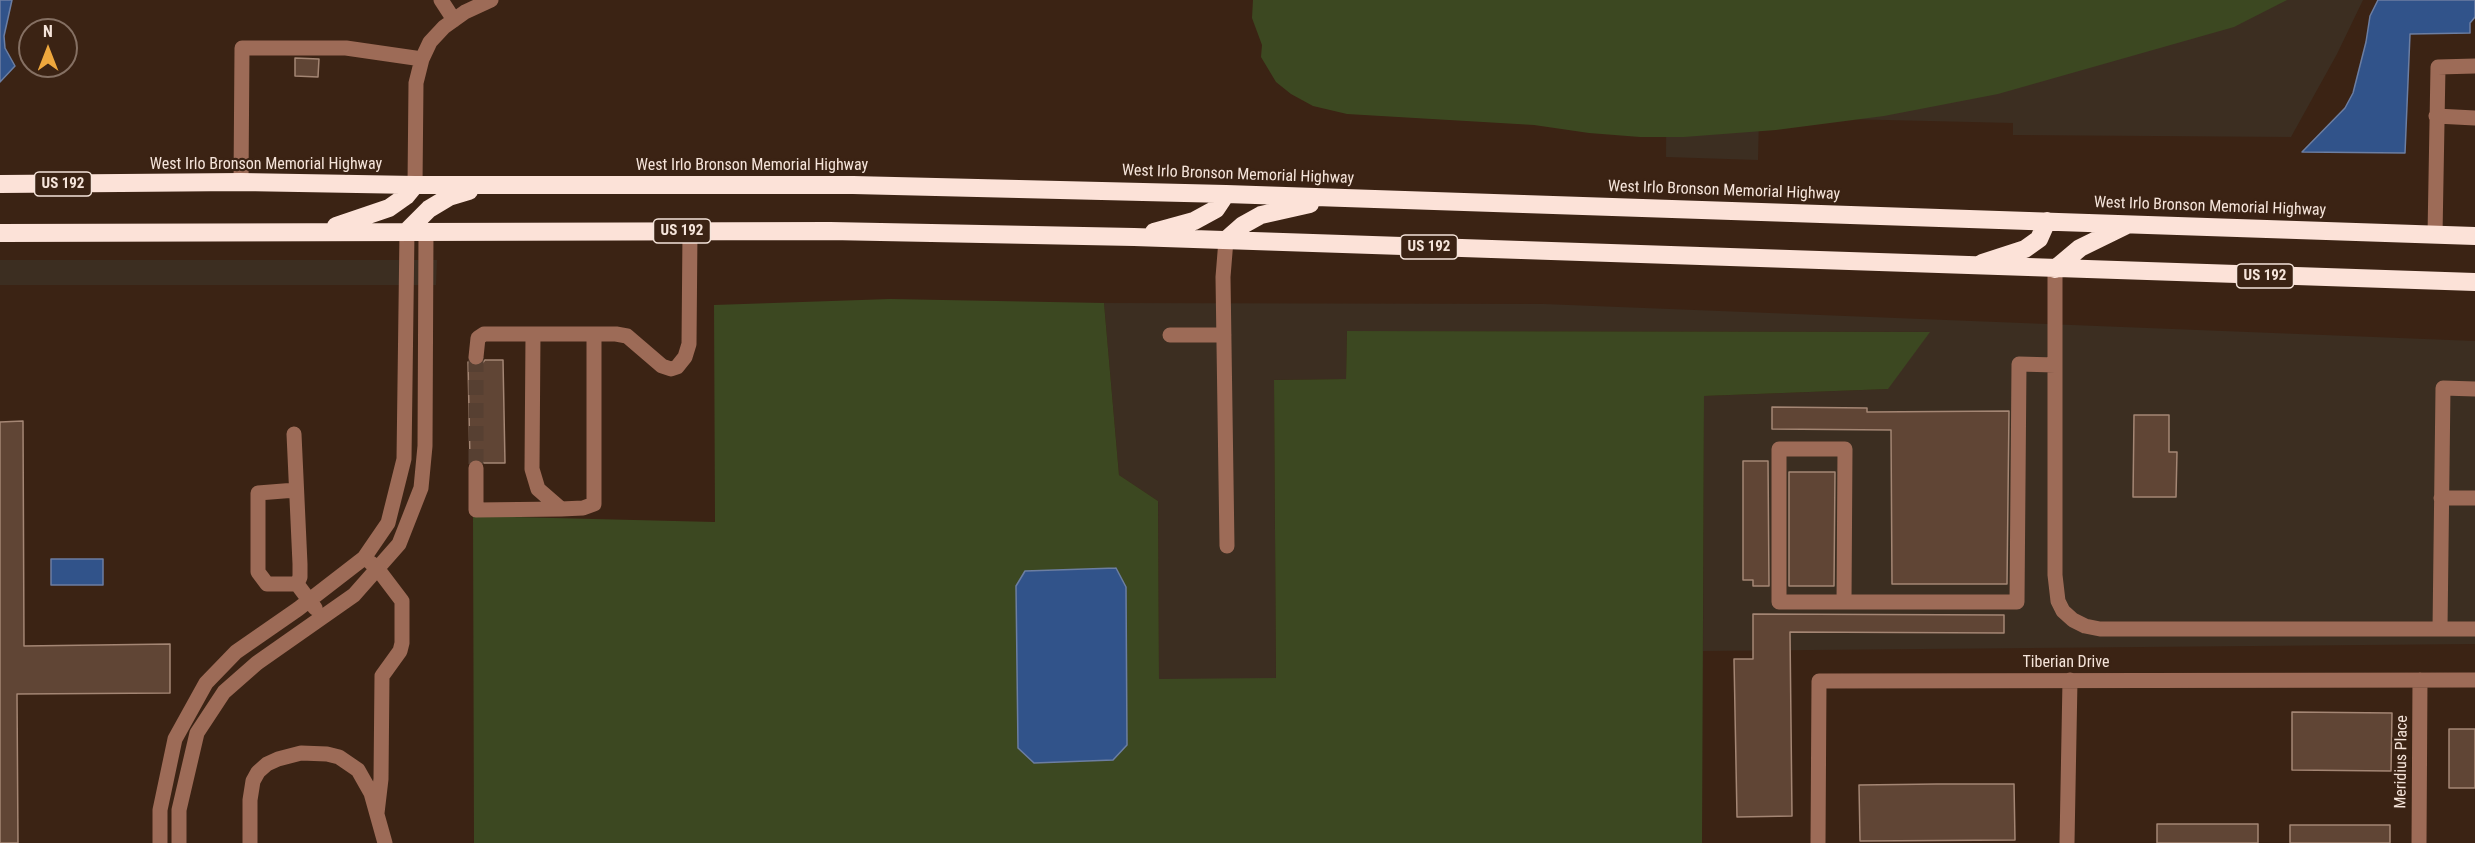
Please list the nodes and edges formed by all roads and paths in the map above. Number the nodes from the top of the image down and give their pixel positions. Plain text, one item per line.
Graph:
1 (441, 0) edge
2 (491, 0) edge
3 (454, 20) junction
4 (422, 59) junction
5 (2475, 66) edge
6 (2436, 116) junction
7 (2475, 118) edge
8 (241, 182) junction
9 (0, 184) edge
10 (415, 185) junction
11 (491, 185) junction
12 (1226, 194) junction
13 (1335, 198) junction
14 (2047, 221) junction
15 (2128, 224) junction
16 (407, 231) junction
17 (426, 231) junction
18 (690, 231) junction
19 (321, 232) junction
20 (0, 233) edge
21 (2435, 234) junction
22 (2475, 236) edge
23 (1134, 237) junction
24 (1226, 240) junction
25 (1969, 267) junction
26 (2055, 269) junction
27 (2475, 282) edge
28 (533, 334) junction
29 (594, 334) junction
30 (1170, 335) dead end
31 (1224, 335) junction
32 (476, 357) tunnel mouth
33 (2055, 365) junction
34 (2475, 389) edge
35 (294, 434) dead end
36 (476, 468) tunnel mouth
37 (296, 490) junction
38 (2441, 498) junction
39 (2475, 498) edge
40 (561, 509) junction
41 (1227, 546) dead end
42 (364, 558) junction
43 (378, 568) junction
44 (297, 584) junction
45 (310, 600) junction
46 (1844, 602) junction
47 (322, 618) junction
48 (2440, 629) junction
49 (2475, 629) edge
50 (2070, 680) junction
51 (2420, 680) junction
52 (2475, 680) edge
53 (377, 813) junction
54 (160, 843) edge
55 (179, 843) edge
56 (250, 843) edge
57 (385, 843) edge
58 (1818, 843) edge
59 (2067, 843) edge
60 (2419, 843) edge

1 - 3 street
2 - 3 street
3 - 4 street
4 - 8 street
4 - 10 street
5 - 6 street
6 - 7 street
6 - 21 street
8 - 9 highway, West Irlo Bronson Memorial Highway / US 192
8 - 10 highway, West Irlo Bronson Memorial Highway / US 192
10 - 11 highway, West Irlo Bronson Memorial Highway / US 192
10 - 19 highway
11 - 12 highway, West Irlo Bronson Memorial Highway / US 192
11 - 16 highway
12 - 13 highway, West Irlo Bronson Memorial Highway / US 192
12 - 23 highway
13 - 14 highway, West Irlo Bronson Memorial Highway / US 192
13 - 24 highway
14 - 15 highway, West Irlo Bronson Memorial Highway / US 192
14 - 25 highway
15 - 21 highway, West Irlo Bronson Memorial Highway / US 192
15 - 26 highway
16 - 17 highway, US 192
16 - 19 highway, US 192
16 - 42 street
17 - 18 highway, US 192
17 - 43 street
18 - 23 highway, US 192
18 - 29 street
19 - 20 highway, US 192
21 - 22 highway, West Irlo Bronson Memorial Highway / US 192
23 - 24 highway, US 192
24 - 25 highway, US 192
24 - 31 street
25 - 26 highway, US 192
26 - 27 highway, US 192
26 - 33 street
28 - 29 street
28 - 32 street
28 - 40 street
29 - 40 street
30 - 31 street
31 - 41 street
33 - 46 street
33 - 48 street
34 - 38 street
35 - 37 street
36 - 40 street
37 - 44 street
37 - 44 street
38 - 39 street
38 - 48 street
42 - 43 street
42 - 45 street
43 - 47 street
43 - 53 street
44 - 45 street
45 - 47 street
45 - 54 street
46 - 46 street
47 - 55 street
48 - 49 street
50 - 51 street, Tiberian Drive
50 - 58 street, Tiberian Drive
50 - 59 street
51 - 52 street, Tiberian Drive
51 - 60 street, Meridius Place
53 - 56 street
53 - 57 street

